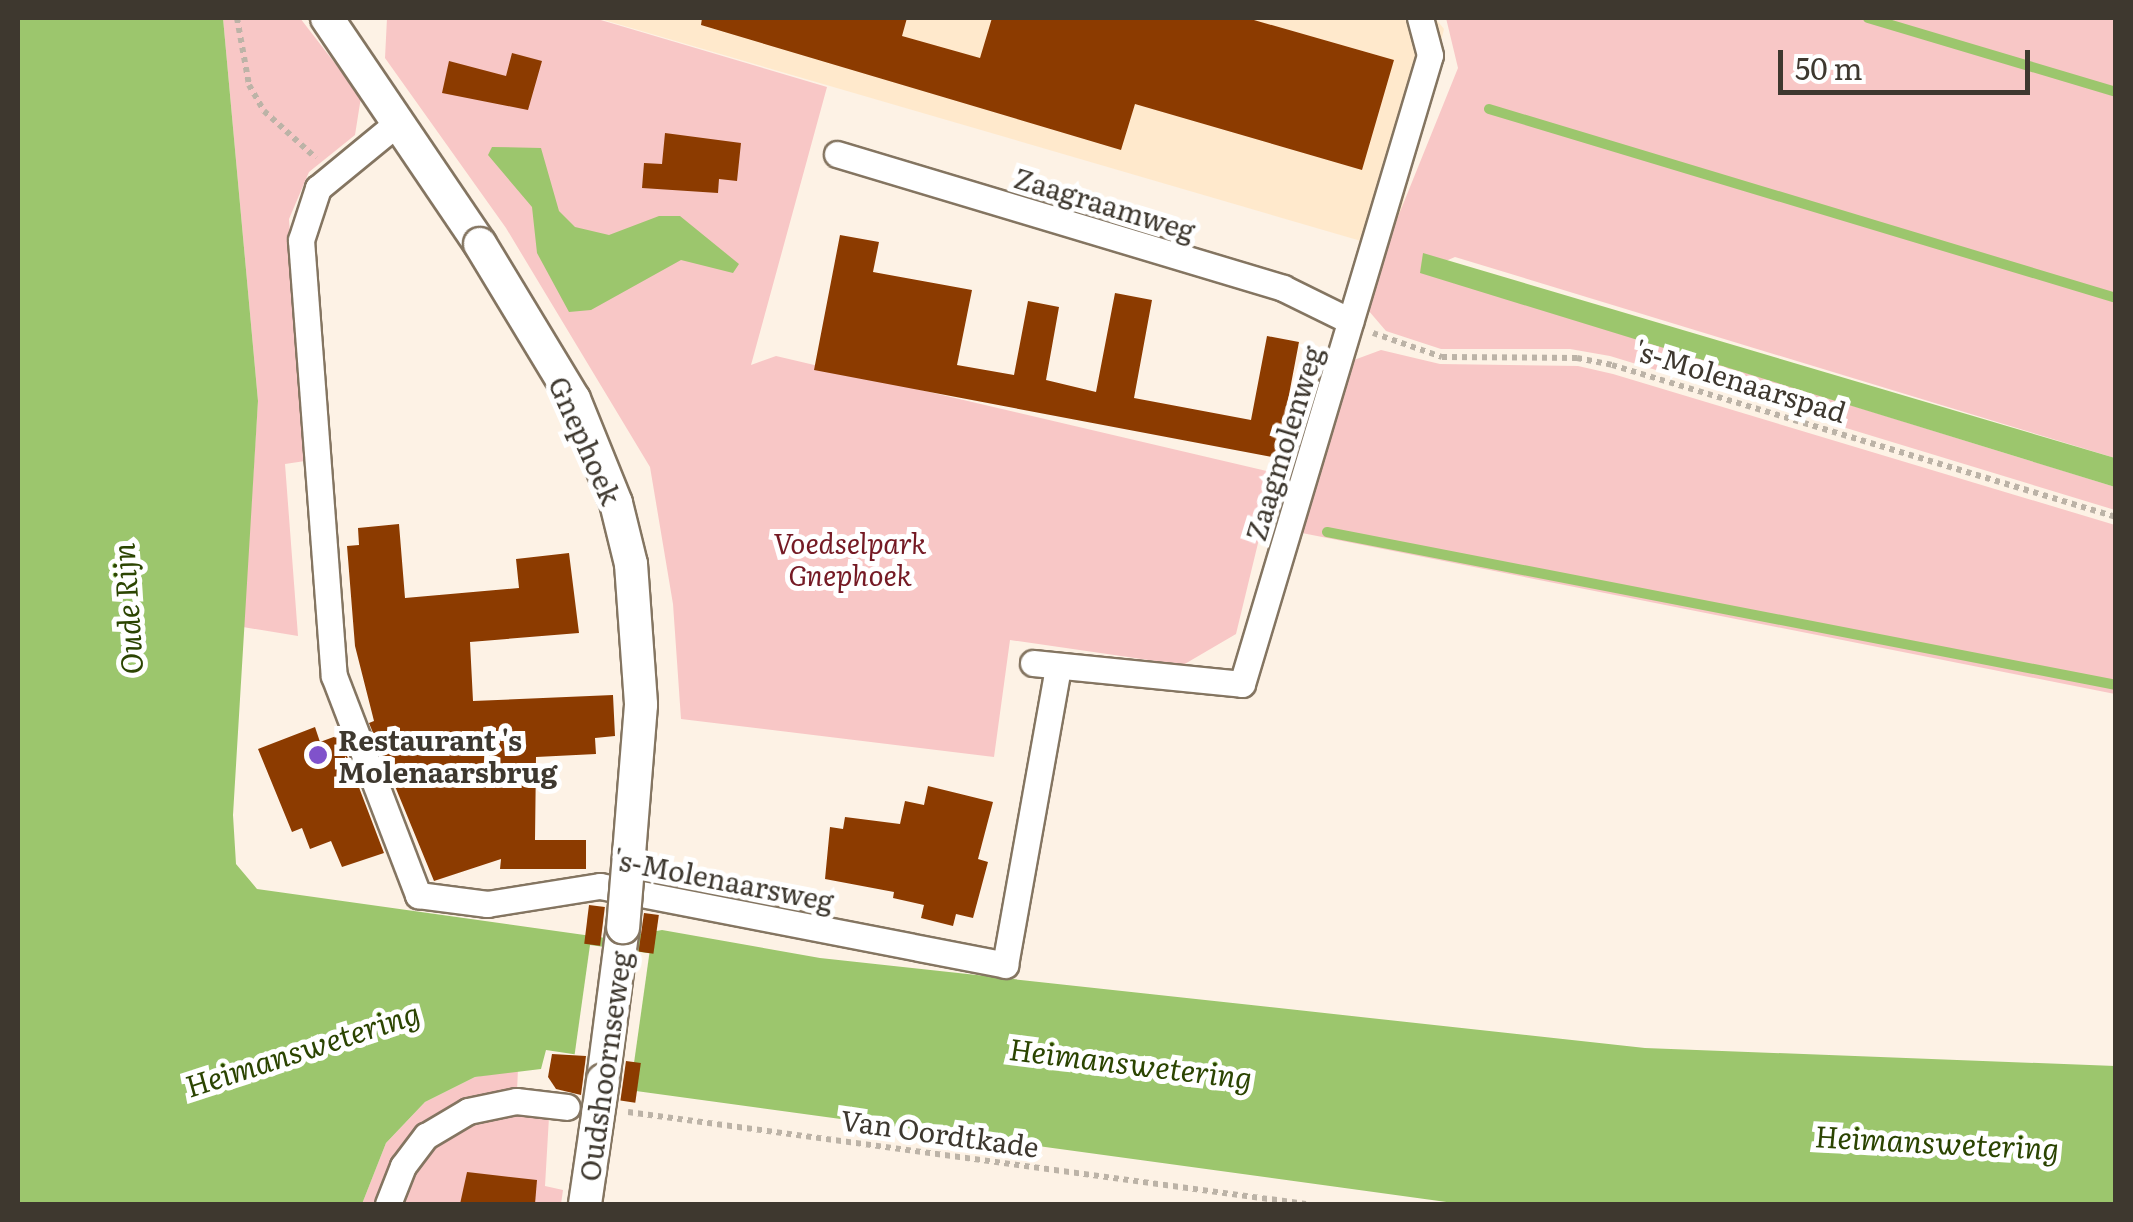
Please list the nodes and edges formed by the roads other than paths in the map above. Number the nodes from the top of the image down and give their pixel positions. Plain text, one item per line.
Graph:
1 (327, 18) edge
2 (1420, 18) edge
3 (396, 124) junction
4 (837, 154) dead end
5 (1350, 320) junction
6 (1045, 666) joint
7 (623, 927) joint
8 (566, 1107) road end
9 (388, 1204) edge
10 (584, 1204) edge

1 - 3 street, Gnephoek
2 - 5 street, Zaagmolenweg
3 - 6 street, 's-Molenaarsweg
3 - 7 street, Gnephoek, bridge
4 - 5 street, Zaagraamweg
5 - 6 street, Zaagmolenweg
7 - 10 street, Oudshoornseweg, bridge
8 - 9 street

